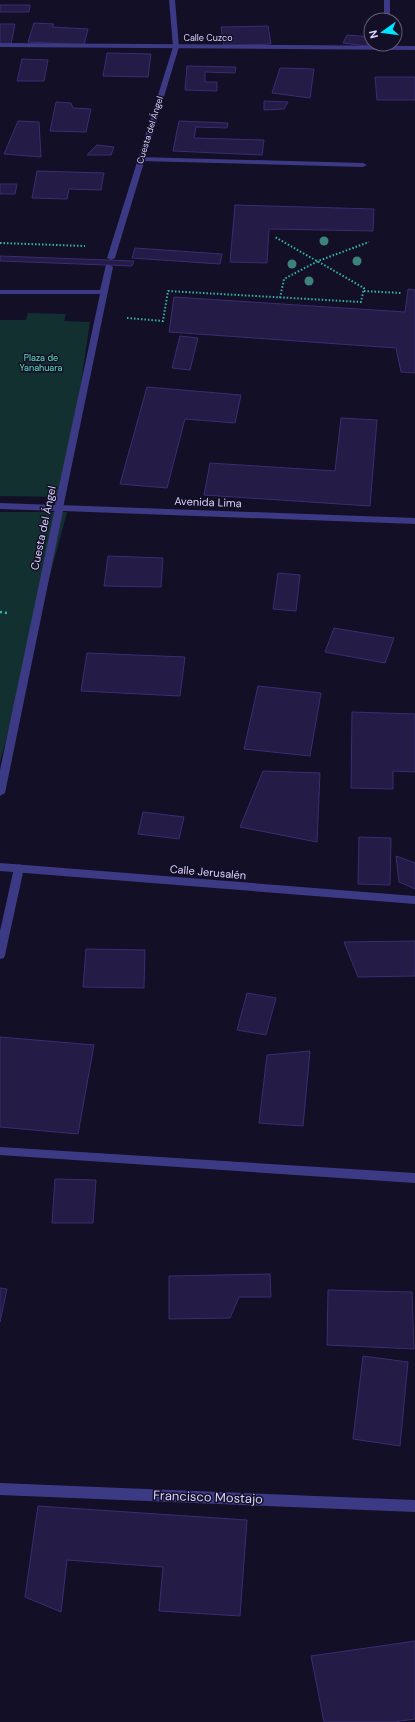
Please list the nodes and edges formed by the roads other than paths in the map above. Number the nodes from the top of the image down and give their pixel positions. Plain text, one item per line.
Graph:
1 (172, 0) edge
2 (387, 0) edge
3 (387, 12) edge
4 (0, 45) edge
5 (363, 46) edge
6 (176, 47) junction
7 (403, 47) edge
8 (415, 48) edge
9 (141, 159) junction
10 (363, 165) dead end
11 (111, 258) dead end
12 (109, 267) dead end
13 (0, 292) edge
14 (104, 292) junction
15 (0, 506) edge
16 (59, 508) junction
17 (415, 521) edge
18 (0, 793) edge
19 (0, 867) edge
20 (19, 868) junction
21 (415, 900) edge
22 (0, 955) edge
23 (0, 1151) edge
24 (415, 1178) edge
25 (0, 1489) edge
26 (415, 1506) edge

1 - 6 street, Cuesta del Ángel
2 - 3 street
4 - 6 street, Calle Cuzco
5 - 6 street, Calle Cuzco
6 - 9 street, Cuesta del Ángel
7 - 8 street, Calle Cuzco
9 - 10 street
9 - 11 street, Cuesta del Ángel
12 - 14 street, Cuesta del Ángel
13 - 14 street
14 - 16 street, Cuesta del Ángel
15 - 16 street, Avenida Lima
16 - 17 street, Avenida Lima
16 - 18 street, Cuesta del Ángel
19 - 20 street, Calle Jerusalén
20 - 21 street, Calle Jerusalén
20 - 22 street
23 - 24 street
25 - 26 street, Francisco Mostajo

